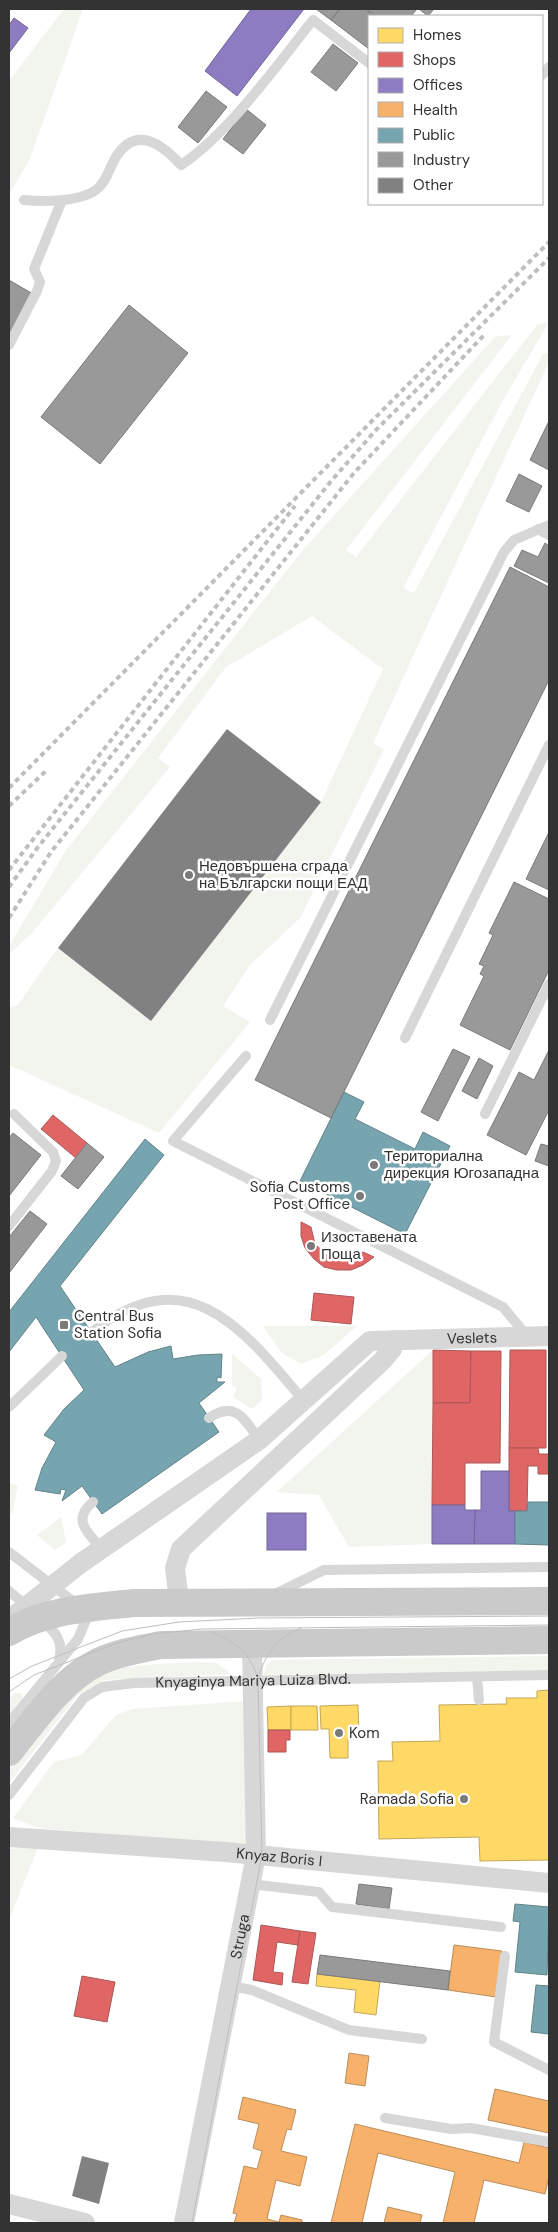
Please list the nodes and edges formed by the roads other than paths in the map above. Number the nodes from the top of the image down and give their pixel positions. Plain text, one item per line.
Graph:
1 (368, 62) edge
2 (24, 200) dead end
3 (62, 200) junction
4 (9, 345) edge
5 (549, 525) edge
6 (538, 529) junction
7 (549, 536) edge
8 (549, 745) edge
9 (549, 984) edge
10 (270, 1020) dead end
11 (404, 1038) dead end
12 (246, 1056) dead end
13 (14, 1114) dead end
14 (485, 1114) dead end
15 (9, 1226) edge
16 (92, 1332) dead end
17 (527, 1336) junction
18 (549, 1336) edge
19 (394, 1340) junction
20 (62, 1356) dead end
21 (303, 1400) junction
22 (9, 1407) edge
23 (208, 1418) dead end
24 (259, 1440) junction
25 (93, 1502) dead end
26 (102, 1549) junction
27 (9, 1552) edge
28 (549, 1567) edge
29 (52, 1586) junction
30 (9, 1591) edge
31 (179, 1601) junction
32 (549, 1601) edge
33 (258, 1602) junction
34 (83, 1610) junction
35 (33, 1612) junction
36 (9, 1620) edge
37 (9, 1632) edge
38 (549, 1640) edge
39 (252, 1645) junction
40 (58, 1663) junction
41 (549, 1675) edge
42 (477, 1677) junction
43 (253, 1681) junction
44 (479, 1700) dead end
45 (9, 1722) edge
46 (9, 1752) edge
47 (9, 1795) edge
48 (9, 1837) edge
49 (256, 1855) junction
50 (549, 1883) edge
51 (250, 1884) junction
52 (500, 1927) dead end
53 (505, 1956) dead end
54 (230, 1986) junction
55 (422, 2039) dead end
56 (549, 2070) edge
57 (385, 2118) dead end
58 (549, 2142) edge
59 (9, 2205) edge
60 (85, 2223) edge
61 (184, 2223) edge

1 - 3 lane
2 - 3 lane
3 - 4 lane
5 - 6 lane
6 - 7 lane
6 - 10 lane
8 - 11 lane
9 - 14 lane
12 - 17 lane
13 - 15 lane
16 - 21 lane
17 - 18 street, Veslets
17 - 19 street, Veslets
19 - 21 street, Veslets
19 - 31 street
20 - 22 lane
21 - 24 street, Veslets
23 - 24 lane
24 - 26 street, Veslets
25 - 26 lane
26 - 29 street, Veslets
27 - 29 lane
28 - 33 lane
29 - 34 lane
29 - 35 street, Veslets
30 - 35 lane
31 - 33 main road
31 - 34 main road
32 - 33 main road
34 - 35 main road
34 - 40 lane
35 - 36 street, Veslets
35 - 37 main road
35 - 40 lane
38 - 39 main road
39 - 43 street, Struga
39 - 46 main road
40 - 45 lane
41 - 42 lane, Knyaginya Mariya Luiza Blvd.
42 - 43 lane, Knyaginya Mariya Luiza Blvd.
42 - 44 lane
43 - 47 lane, Knyaginya Mariya Luiza Blvd.
43 - 49 street, Struga
48 - 49 street, Knyaz Boris I
49 - 50 street, Knyaz Boris I
49 - 51 street, Struga
51 - 52 lane
51 - 54 street, Struga
53 - 56 lane
54 - 55 lane
54 - 61 street, Struga
57 - 58 lane
59 - 60 street

